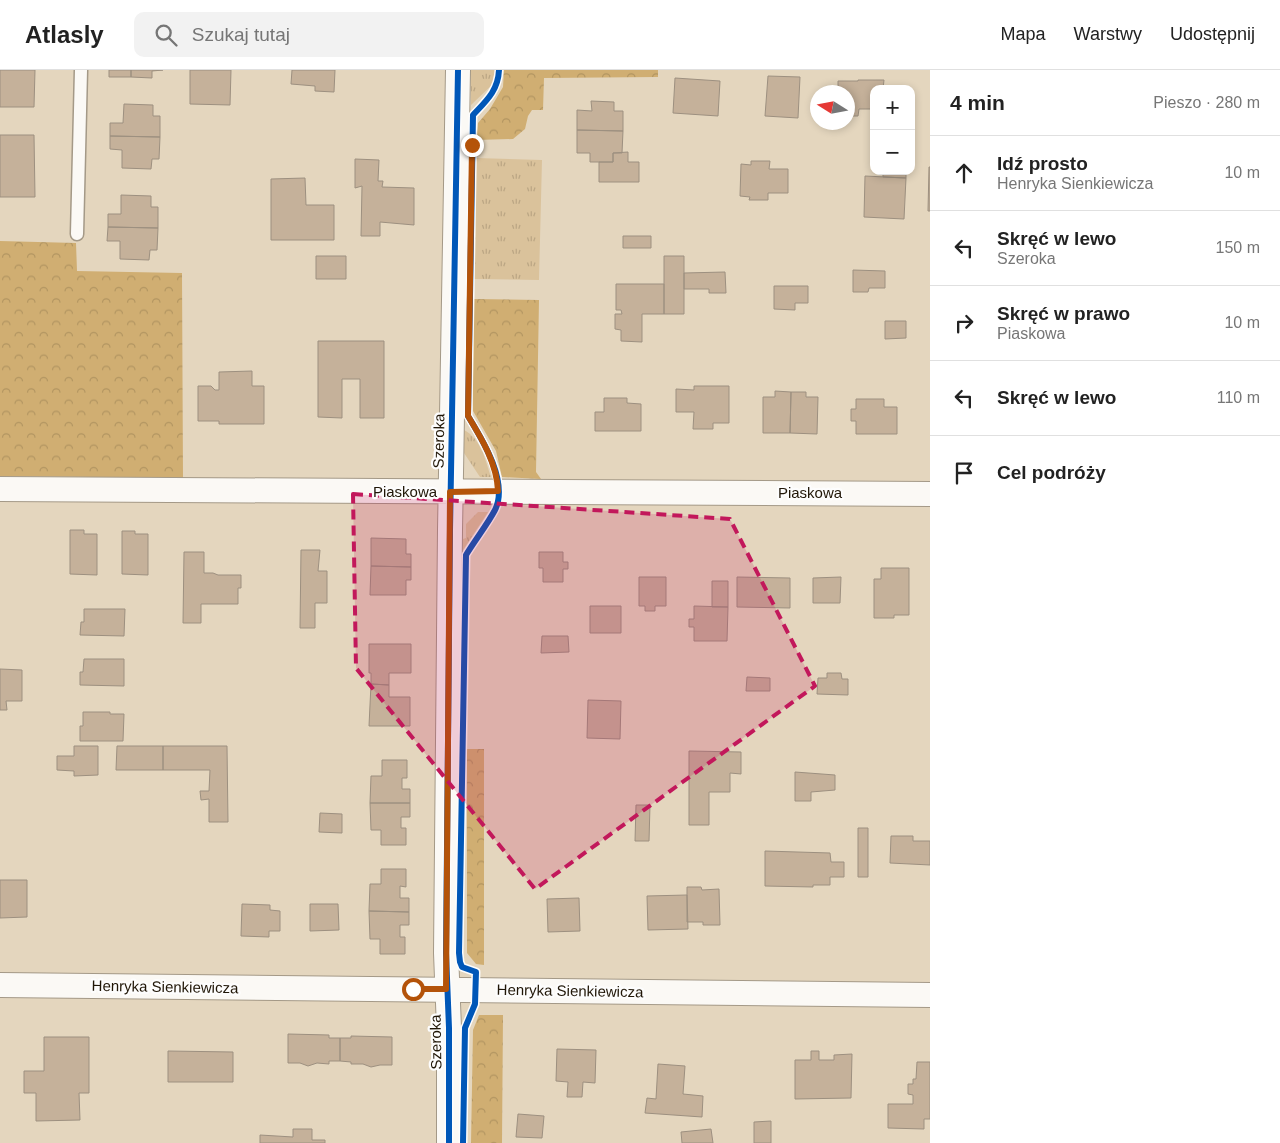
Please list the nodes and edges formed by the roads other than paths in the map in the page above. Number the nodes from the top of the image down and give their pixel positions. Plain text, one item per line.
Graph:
1 (81, 70) edge
2 (458, 70) edge
3 (77, 234) dead end
4 (0, 489) edge
5 (450, 492) junction
6 (930, 494) edge
7 (0, 985) edge
8 (446, 989) junction
9 (930, 995) edge
10 (449, 1143) edge

1 - 3 lane
2 - 5 street, Szeroka
4 - 5 street, Piaskowa
5 - 6 street, Piaskowa
5 - 8 street, Szeroka
7 - 8 street, Henryka Sienkiewicza
8 - 9 street, Henryka Sienkiewicza
8 - 10 street, Szeroka

